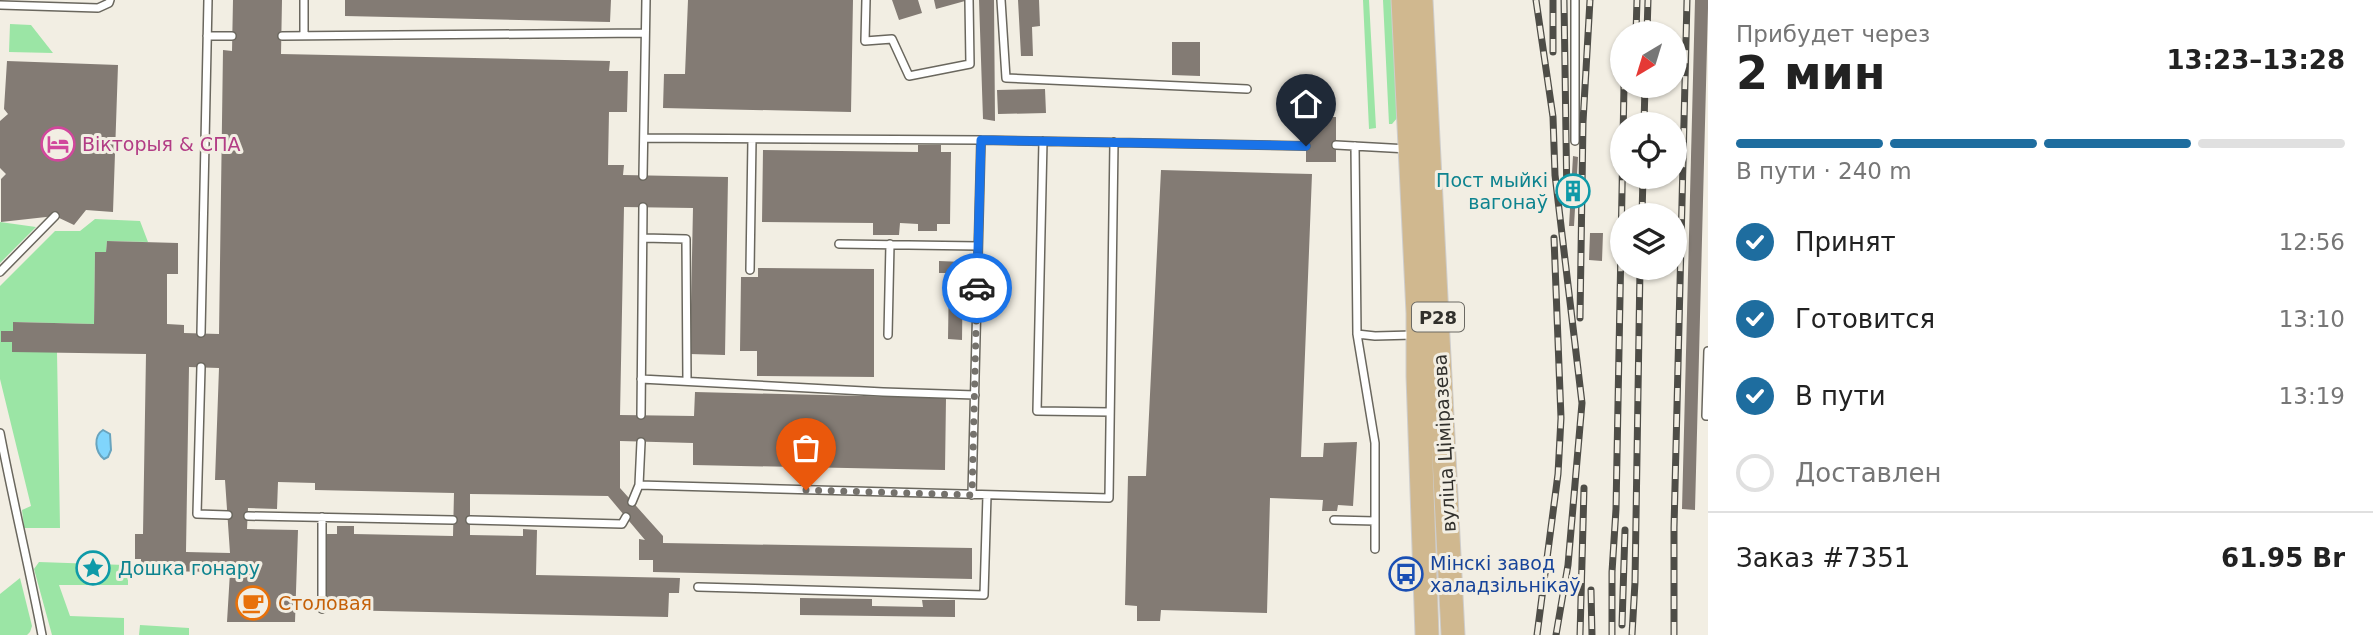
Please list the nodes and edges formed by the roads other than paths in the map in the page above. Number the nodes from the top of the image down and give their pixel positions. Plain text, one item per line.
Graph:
1 (110, 0) edge
2 (208, 0) edge
3 (304, 0) edge
4 (646, 0) edge
5 (866, 0) edge
6 (969, 0) edge
7 (1001, 0) edge
8 (1403, 0) edge
9 (1421, 0) edge
10 (1576, 0) edge
11 (6, 4) edge
12 (88, 4) edge
13 (645, 33) junction
14 (207, 36) junction
15 (232, 36) dead end
16 (282, 36) dead end
17 (304, 36) junction
18 (1247, 89) dead end
19 (644, 138) junction
20 (751, 139) junction
21 (981, 140) junction
22 (1043, 141) junction
23 (1575, 141) dead end
24 (1114, 142) junction
25 (1336, 145) dead end
26 (1306, 146) dead end
27 (1355, 146) junction
28 (1420, 150) junction
29 (643, 176) dead end
30 (643, 207) dead end
31 (55, 216) dead end
32 (643, 238) junction
33 (838, 244) dead end
34 (890, 244) junction
35 (978, 246) junction
36 (750, 270) dead end
37 (0, 272) edge
38 (201, 333) dead end
39 (1357, 334) junction
40 (888, 335) dead end
41 (1418, 335) junction
42 (1708, 351) edge
43 (201, 367) dead end
44 (641, 379) junction
45 (687, 381) junction
46 (975, 395) junction
47 (1110, 412) junction
48 (641, 415) dead end
49 (1708, 416) edge
50 (0, 433) edge
51 (641, 442) dead end
52 (639, 485) junction
53 (972, 495) junction
54 (987, 495) junction
55 (632, 502) dead end
56 (228, 515) dead end
57 (248, 516) dead end
58 (322, 517) junction
59 (626, 517) dead end
60 (453, 520) dead end
61 (470, 520) dead end
62 (1334, 520) dead end
63 (1375, 521) junction
64 (1375, 549) dead end
65 (698, 587) dead end
66 (322, 609) dead end
67 (42, 635) edge
68 (1427, 635) edge
69 (1453, 635) edge

1 - 12 lane
2 - 14 lane
3 - 17 lane
4 - 13 lane
5 - 6 lane
7 - 18 lane
8 - 28 main road, вуліца Ціміразева / Р28
9 - 28 main road, вуліца Ціміразева / Р28
10 - 23 lane
11 - 12 lane
13 - 17 lane
13 - 19 lane
14 - 15 lane
14 - 38 lane
16 - 17 lane
19 - 20 lane
19 - 29 lane
20 - 21 lane
20 - 36 lane
21 - 22 lane
21 - 35 lane
22 - 24 lane
22 - 47 lane
24 - 26 lane
24 - 47 lane
25 - 27 lane
27 - 28 lane
27 - 39 lane
28 - 41 main road, вуліца Ціміразева / Р28
28 - 69 main road, вуліца Ціміразева / Р28
30 - 32 lane
31 - 37 lane
32 - 44 lane
32 - 45 lane
33 - 34 lane
34 - 35 lane
34 - 40 lane
35 - 46 lane
39 - 41 lane
39 - 63 lane
41 - 68 main road, вуліца Ціміразева / Р28
42 - 49 lane
43 - 56 lane
44 - 45 lane
44 - 48 lane
45 - 46 lane
46 - 53 lane
47 - 54 lane
50 - 67 lane
51 - 52 lane
52 - 53 lane
52 - 55 lane
53 - 54 lane
54 - 65 lane
57 - 58 lane
58 - 60 lane
58 - 66 lane
59 - 61 lane
62 - 63 lane
63 - 64 lane

